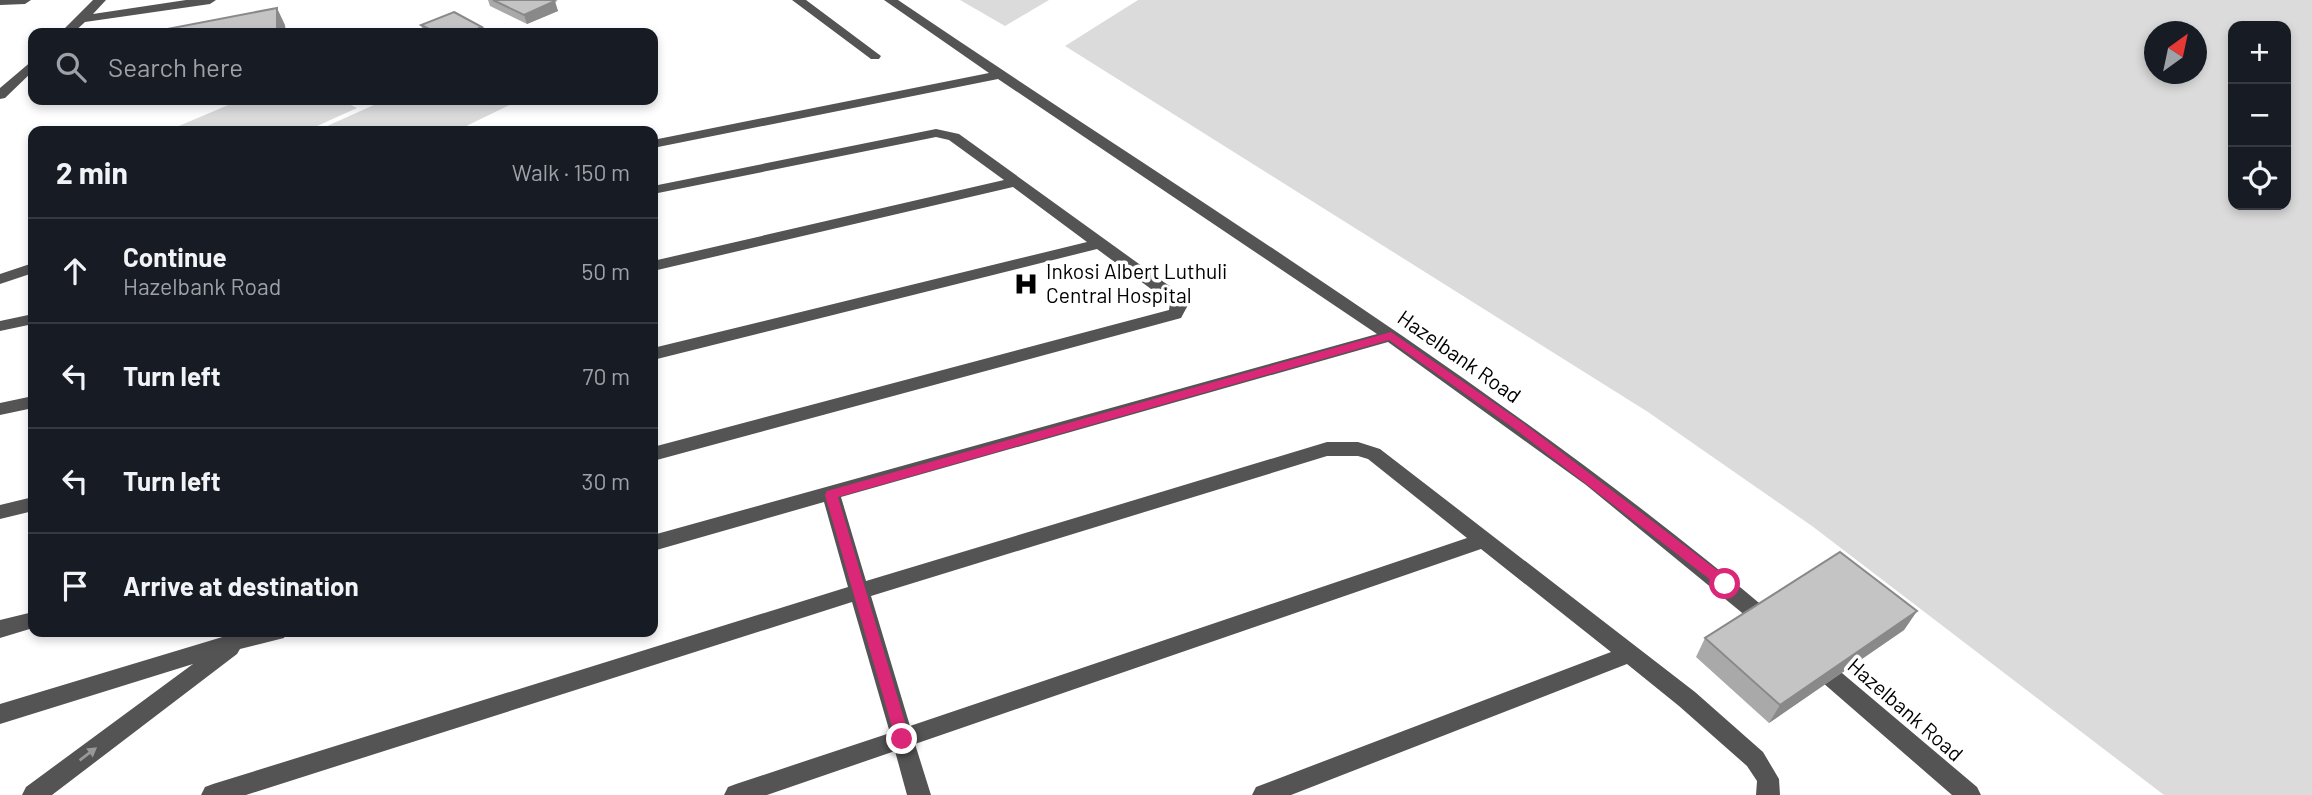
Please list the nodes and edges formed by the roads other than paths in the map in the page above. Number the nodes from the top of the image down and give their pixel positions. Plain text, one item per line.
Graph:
1 (25, 0) edge
2 (100, 0) edge
3 (209, 0) edge
4 (798, 0) edge
5 (890, 0) edge
6 (0, 1) edge
7 (81, 19) junction
8 (71, 28) edge
9 (875, 56) dead end
10 (28, 69) edge
11 (1000, 75) junction
12 (0, 95) edge
13 (658, 143) edge
14 (1016, 182) junction
15 (658, 189) edge
16 (1101, 243) junction
17 (658, 265) edge
18 (28, 270) edge
19 (0, 279) edge
20 (28, 320) edge
21 (0, 326) edge
22 (1391, 336) junction
23 (658, 353) edge
24 (28, 403) edge
25 (0, 410) edge
26 (658, 453) edge
27 (831, 495) junction
28 (28, 505) edge
29 (0, 512) edge
30 (1484, 540) junction
31 (658, 542) edge
32 (860, 592) junction
33 (28, 621) edge
34 (0, 629) edge
35 (254, 637) edge
36 (241, 640) junction
37 (1629, 654) junction
38 (0, 714) edge
39 (902, 739) junction
40 (34, 795) edge
41 (213, 795) edge
42 (736, 795) edge
43 (919, 795) edge
44 (1264, 795) edge
45 (1768, 795) edge
46 (1969, 795) edge

1 - 6 street
2 - 7 street
3 - 7 street
4 - 9 street
5 - 11 street, Hazelbank Road
7 - 8 street
10 - 12 street
11 - 13 street
11 - 22 street, Hazelbank Road
14 - 15 street
14 - 16 street
14 - 17 street
16 - 23 street
16 - 26 street
18 - 19 street
20 - 21 street
22 - 27 street
22 - 46 street, Hazelbank Road
24 - 25 street
27 - 31 street
27 - 32 street
28 - 29 street
30 - 32 street
30 - 37 street
30 - 39 street
32 - 39 street
32 - 41 street
33 - 34 street
35 - 36 street
36 - 38 street
40 -> 36 street
37 - 44 street
37 - 45 street
39 - 42 street
39 - 43 street

